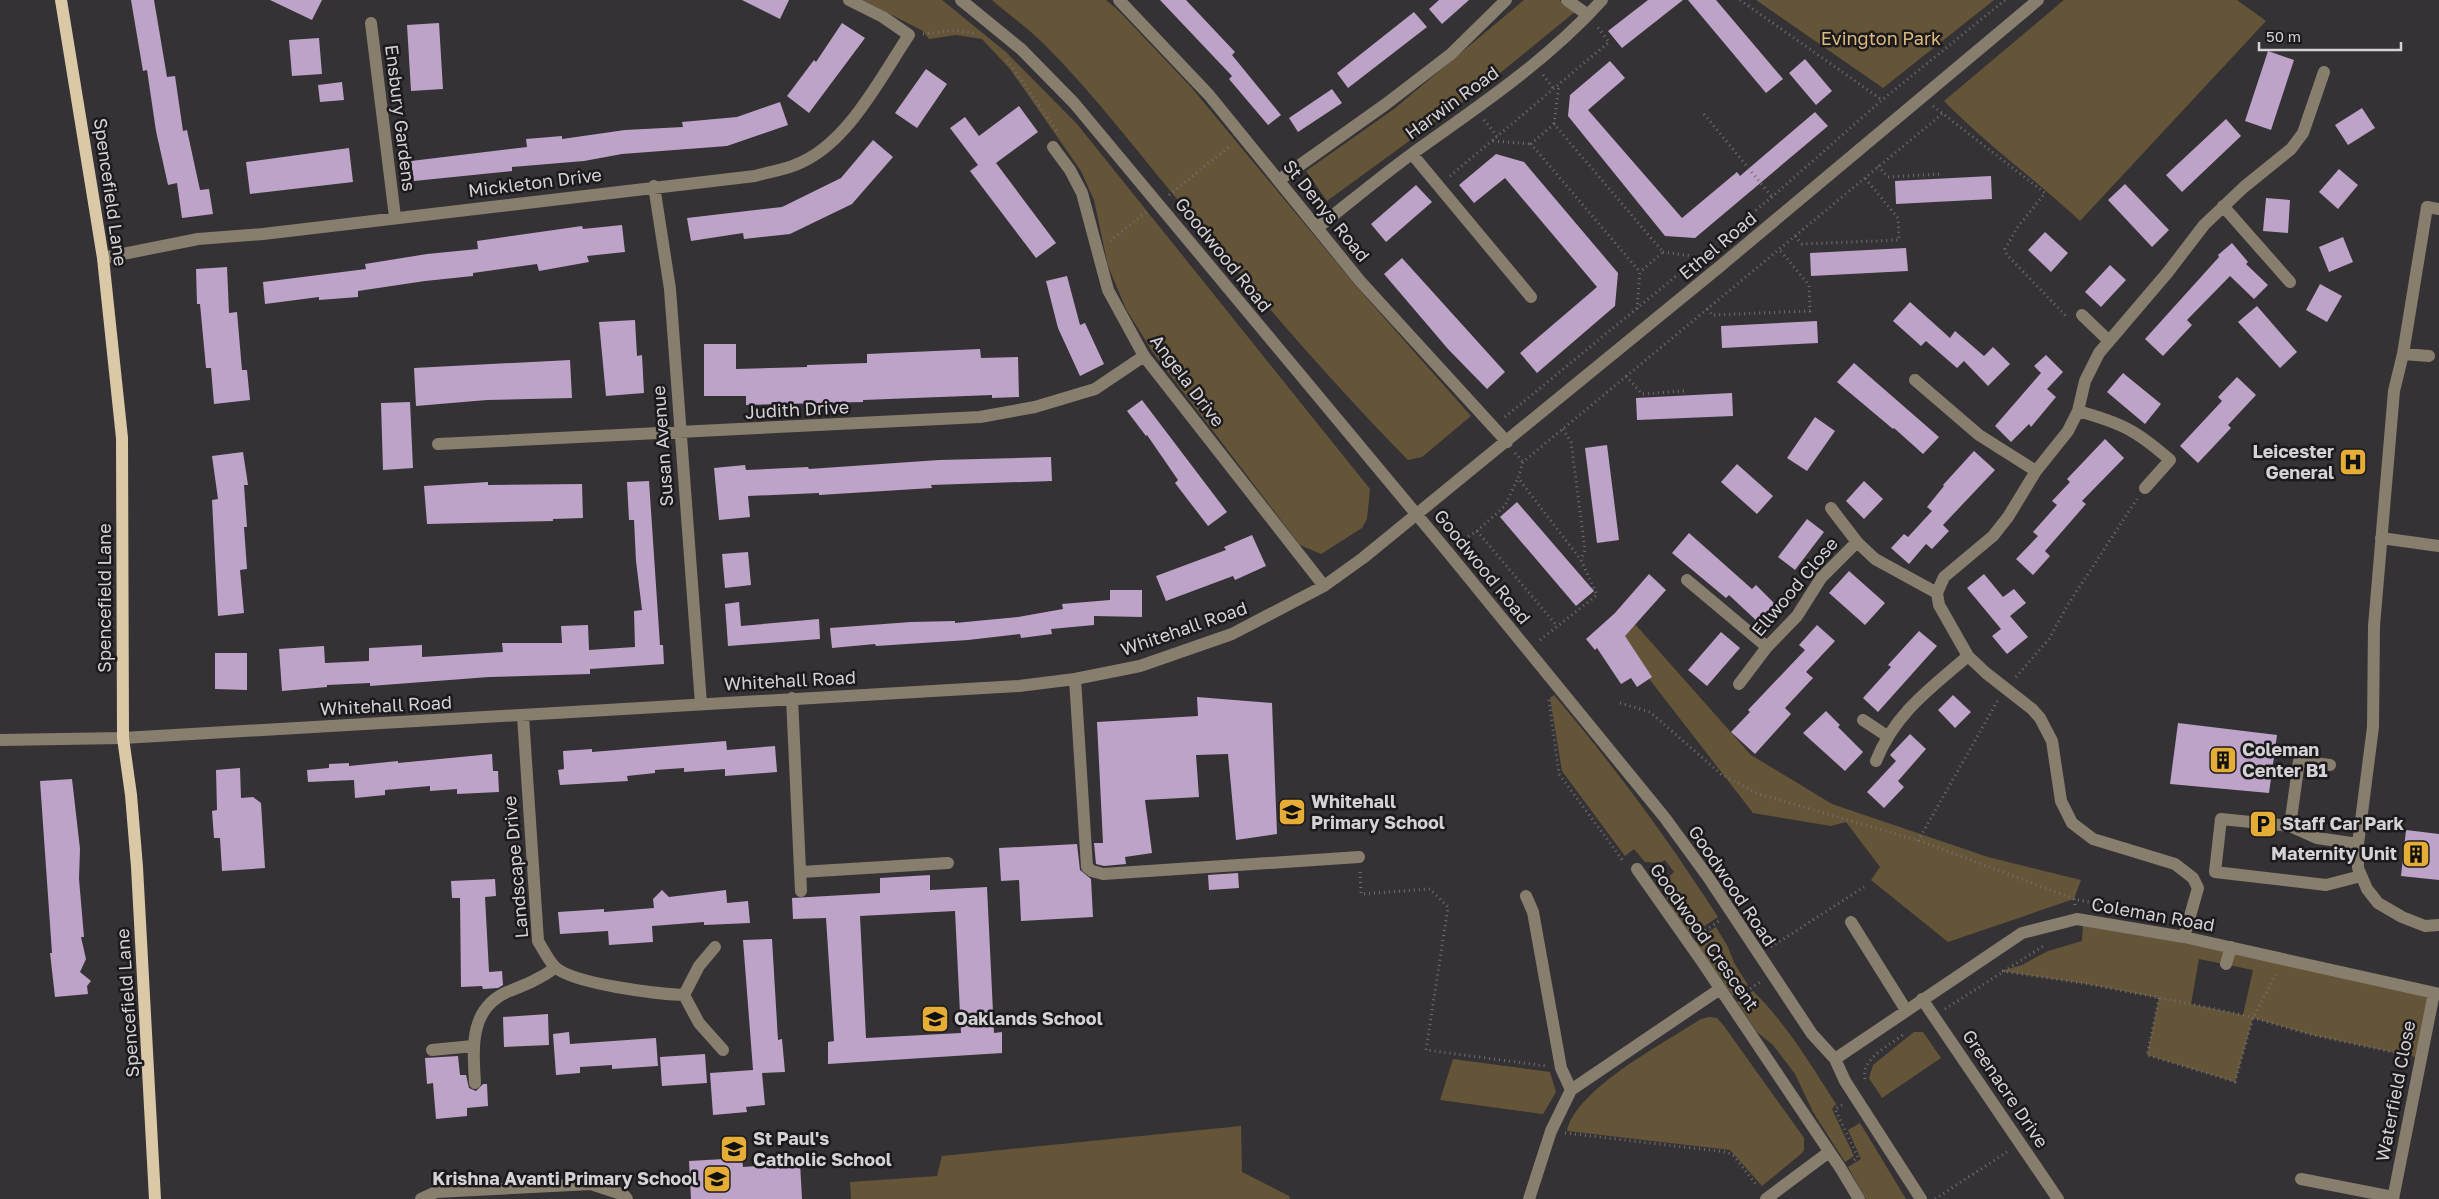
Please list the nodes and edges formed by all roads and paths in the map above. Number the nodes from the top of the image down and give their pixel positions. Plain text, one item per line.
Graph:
1 (61, 0) edge
2 (849, 0) edge
3 (961, 0) edge
4 (1119, 0) edge
5 (1506, 0) edge
6 (1567, 0) edge
7 (1602, 0) edge
8 (1740, 0) edge
9 (2004, 0) edge
10 (2038, 0) edge
11 (1588, 15) junction
12 (371, 23) dead end
13 (994, 25) junction
14 (909, 35) junction
15 (1002, 55) dead end
16 (2324, 72) dead end
17 (1559, 85) junction
18 (1923, 97) junction
19 (1882, 100) junction
20 (1476, 110) junction
21 (1704, 114) dead end
22 (1942, 114) junction
23 (1554, 124) junction
24 (1498, 136) junction
25 (1492, 140) junction
26 (1531, 144) junction
27 (1053, 147) joint
28 (1412, 154) junction
29 (1878, 166) junction
30 (1942, 174) dead end
31 (1865, 178) junction
32 (1279, 180) junction
33 (654, 186) junction
34 (1439, 186) junction
35 (1772, 197) junction
36 (2223, 206) junction
37 (2439, 209) edge
38 (395, 217) junction
39 (1317, 228) junction
40 (1795, 236) junction
41 (1779, 249) junction
42 (1663, 252) junction
43 (1699, 257) junction
44 (103, 258) junction
45 (1640, 272) junction
46 (2290, 282) dead end
47 (1531, 297) dead end
48 (1637, 309) junction
49 (1707, 309) junction
50 (2082, 315) joint
51 (2109, 341) junction
52 (2403, 354) junction
53 (1144, 356) junction
54 (2430, 356) dead end
55 (1626, 376) junction
56 (1915, 380) dead end
57 (1684, 391) dead end
58 (2078, 411) junction
59 (1494, 428) junction
60 (1563, 429) junction
61 (679, 433) junction
62 (1507, 442) junction
63 (438, 444) dead end
64 (2036, 471) junction
65 (1518, 478) junction
66 (2144, 488) joint
67 (1830, 508) dead end
68 (1417, 515) junction
69 (1477, 531) junction
70 (2381, 538) junction
71 (1857, 542) junction
72 (2439, 546) edge
73 (1446, 550) junction
74 (1581, 560) junction
75 (1687, 580) dead end
76 (1324, 586) junction
77 (1937, 593) junction
78 (1557, 626) junction
79 (1767, 647) junction
80 (1528, 650) junction
81 (1968, 656) junction
82 (1076, 679) junction
83 (1739, 684) dead end
84 (2005, 688) junction
85 (1548, 693) dead end
86 (792, 698) junction
87 (1620, 703) dead end
88 (700, 704) junction
89 (523, 716) junction
90 (1863, 720) dead end
91 (1888, 736) junction
92 (123, 738) junction
93 (0, 740) edge
94 (1876, 761) dead end
95 (2330, 765) dead end
96 (2290, 826) junction
97 (1918, 841) junction
98 (2358, 844) junction
99 (1359, 857) joint
100 (948, 863) dead end
101 (1637, 869) joint
102 (800, 872) junction
103 (2216, 872) junction
104 (2361, 876) junction
105 (2193, 878) junction
106 (1864, 888) dead end
107 (801, 891) dead end
108 (1526, 896) dead end
109 (2074, 899) junction
110 (2122, 909) dead end
111 (1731, 913) junction
112 (2077, 919) junction
113 (1850, 922) dead end
114 (2439, 925) edge
115 (2184, 937) junction
116 (2051, 941) dead end
117 (1688, 942) junction
118 (715, 947) dead end
119 (2231, 947) junction
120 (1758, 956) junction
121 (2285, 958) junction
122 (2226, 964) dead end
123 (555, 968) junction
124 (2001, 971) junction
125 (1771, 974) junction
126 (1720, 989) junction
127 (2436, 994) edge
128 (684, 995) junction
129 (2159, 998) junction
130 (1922, 999) junction
131 (1729, 1003) junction
132 (1906, 1010) junction
133 (1934, 1017) junction
134 (2253, 1018) junction
135 (1904, 1033) dead end
136 (473, 1046) junction
137 (432, 1050) dead end
138 (723, 1050) dead end
139 (2420, 1058) junction
140 (1835, 1059) junction
141 (1561, 1068) junction
142 (475, 1083) dead end
143 (1868, 1084) dead end
144 (1571, 1090) junction
145 (1861, 1107) junction
146 (1551, 1131) junction
147 (2020, 1143) junction
148 (1829, 1152) junction
149 (1841, 1169) junction
150 (2301, 1179) dead end
151 (2393, 1198) edge
152 (156, 1199) edge
153 (421, 1199) edge
154 (627, 1199) edge
155 (1529, 1199) edge
156 (1767, 1199) edge
157 (1859, 1199) edge
158 (1921, 1199) edge
159 (1935, 1199) edge
160 (2058, 1199) edge

1 - 44 main road, Spencefield Lane
2 - 14 street
3 - 13 street, Goodwood Road
4 - 32 street, St Denys Road
5 - 32 street
6 - 11 street
7 - 11 street, Harwin Road
8 - 19 path
9 - 19 path
10 - 18 street, Ethel Road
11 - 17 path
11 - 20 street, Harwin Road
12 - 38 street, Ensbury Gardens
13 - 14 path
13 - 68 street, Goodwood Road
14 - 33 street, Mickleton Drive
15 - 27 path
16 - 36 street
17 - 23 path
17 - 24 path
18 - 22 path
18 - 62 street, Ethel Road
19 - 35 path
20 - 24 path
20 - 28 street, Harwin Road
21 - 35 path
22 - 29 path
22 - 50 path
23 - 26 path
23 - 42 path
24 - 25 path
25 - 26 path
25 - 34 path
26 - 45 path
27 - 53 street, Angela Drive
28 - 34 street
28 - 39 street, Harwin Road
29 - 30 path
29 - 31 path
31 - 40 path
31 - 40 path
32 - 39 street, St Denys Road
33 - 38 street, Mickleton Drive
33 - 61 street, Susan Avenue
34 - 47 street
35 - 43 path
36 - 46 street
36 - 51 street
37 - 52 street
38 - 44 street, Mickleton Drive
39 - 59 street, St Denys Road
40 - 41 path
41 - 49 path
41 - 49 path
42 - 43 path
42 - 45 path
43 - 48 path
44 - 92 main road, Spencefield Lane
45 - 48 path
48 - 59 path
49 - 55 path
50 - 51 street
51 - 58 street
52 - 54 street
52 - 70 street
53 - 61 street, Judith Drive
53 - 76 street, Angela Drive
55 - 57 path
55 - 60 path
56 - 64 street
58 - 64 street
58 - 66 street
59 - 62 street, St Denys Road
60 - 65 path
60 - 74 path
61 - 63 street, Judith Drive
61 - 88 street, Susan Avenue
62 - 68 street, Ethel Road
64 - 77 street
65 - 69 path
65 - 74 path
66 - 84 path
67 - 71 street
68 - 73 street, Goodwood Road
68 - 76 street, Whitehall Road
69 - 73 path
69 - 78 path
70 - 72 street
70 - 98 street
71 - 77 street, Ellwood Close
71 - 79 street, Ellwood Close
73 - 80 street, Goodwood Road
74 - 78 path
75 - 79 street
76 - 82 street, Whitehall Road
77 - 81 street
78 - 80 path
79 - 83 street, Ellwood Close
80 - 111 street, Goodwood Road
81 - 84 street
81 - 91 street
82 - 86 street, Whitehall Road
82 - 99 street
84 - 97 path
84 - 105 street
85 - 101 path, Goodwood Crescent
86 - 88 street, Whitehall Road
86 - 102 street
87 - 97 path
88 - 89 street, Whitehall Road
89 - 92 street, Whitehall Road
89 - 123 street, Landscape Drive
90 - 91 street
91 - 94 street
92 - 93 street, Whitehall Road
92 - 152 main road, Spencefield Lane
95 - 96 street
96 - 98 street
96 - 103 street
97 - 109 path
98 - 104 street
99 - 141 path
100 - 102 street
101 - 117 street, Goodwood Crescent
102 - 107 street
103 - 104 street
103 - 105 street
104 - 114 street
105 - 115 street
106 - 120 path
108 - 141 street
109 - 110 path
109 - 112 path
111 - 117 path
111 - 120 street, Goodwood Road
112 - 115 street, Coleman Road
112 - 130 street, Coleman Road
113 - 132 street
115 - 119 street, Coleman Road
116 - 124 path
117 - 126 street, Goodwood Crescent
118 - 128 street
119 - 121 street, Coleman Road
119 - 122 street
120 - 125 street, Goodwood Road
121 - 127 street, Coleman Road
121 - 134 path
123 - 128 street
123 - 136 street
124 - 129 path
124 - 133 path
125 - 131 path
125 - 140 street, Goodwood Road
126 - 131 street, Goodwood Crescent
126 - 144 street
127 - 139 street, Waterfield Close
128 - 138 street
129 - 134 path
129 - 134 path
130 - 132 street, Coleman Road
130 - 133 street, Greenacre Drive
131 - 148 street, Goodwood Crescent
132 - 140 street, Coleman Road
133 - 147 street, Greenacre Drive
134 - 139 path
135 - 143 path
136 - 137 street
136 - 142 street
139 - 151 street, Waterfield Close
140 - 145 street, Goodwood Road
141 - 144 street
144 - 146 street
145 - 149 path
145 - 158 street, Goodwood Road
146 - 155 street
146 - 156 path
147 - 159 path
147 - 160 street, Greenacre Drive
148 - 149 street, Goodwood Crescent
148 - 156 street
149 - 157 street, Goodwood Crescent
150 - 151 street, Waterfield Close
153 - 154 street

